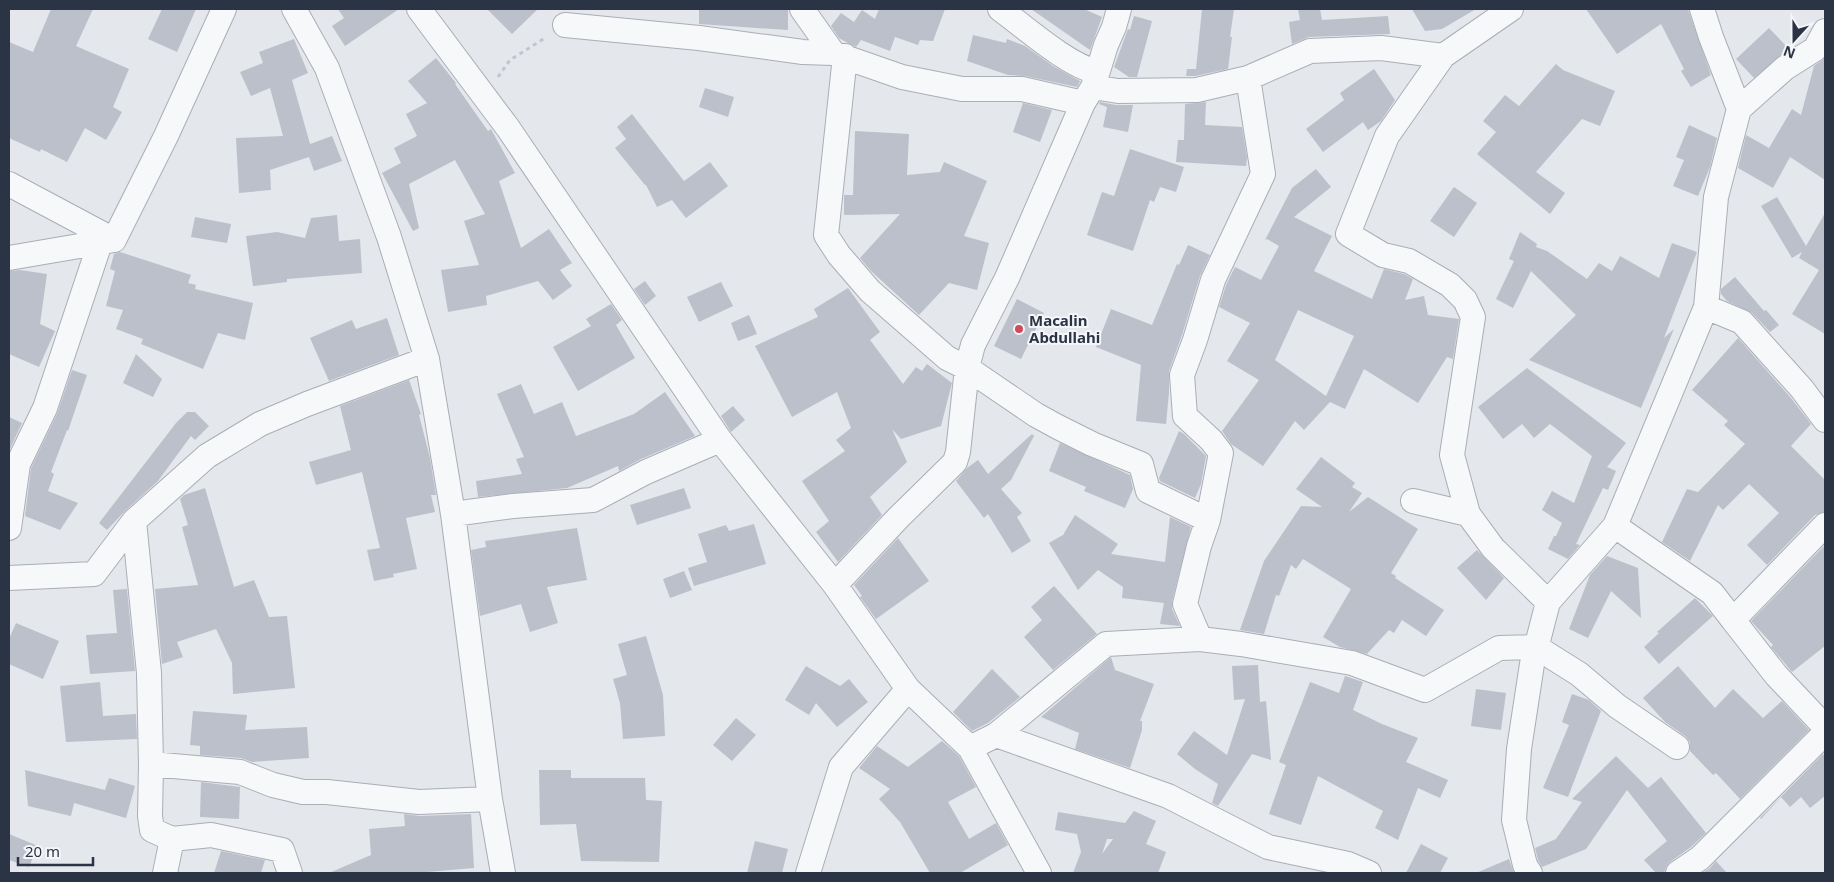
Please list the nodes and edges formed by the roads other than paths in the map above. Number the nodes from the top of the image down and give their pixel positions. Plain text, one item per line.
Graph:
1 (224, 9) edge
2 (294, 9) edge
3 (419, 9) edge
4 (802, 9) edge
5 (1000, 9) edge
6 (1119, 9) edge
7 (1511, 9) edge
8 (1702, 9) edge
9 (565, 25) road end
10 (1822, 46) edge
11 (839, 55) junction
12 (1443, 56) junction
13 (1248, 78) junction
14 (1091, 87) junction
15 (1739, 108) junction
16 (9, 184) edge
17 (107, 242) junction
18 (9, 258) edge
19 (1706, 307) junction
20 (427, 359) junction
21 (966, 368) junction
22 (1825, 420) edge
23 (720, 440) junction
24 (13, 462) edge
25 (1413, 501) dead end
26 (452, 514) junction
27 (1468, 514) junction
28 (1208, 520) junction
29 (134, 522) junction
30 (1825, 525) edge
31 (1615, 526) junction
32 (9, 528) edge
33 (9, 578) edge
34 (835, 585) junction
35 (1548, 602) junction
36 (1733, 620) junction
37 (1200, 639) junction
38 (1536, 647) junction
39 (908, 689) junction
40 (1825, 727) edge
41 (1825, 733) edge
42 (996, 735) junction
43 (1677, 747) dead end
44 (970, 748) junction
45 (151, 764) junction
46 (490, 799) junction
47 (172, 839) junction
48 (164, 873) edge
49 (290, 873) edge
50 (504, 873) edge
51 (808, 873) edge
52 (1039, 873) edge
53 (1369, 873) edge
54 (1530, 873) edge
55 (1678, 873) edge

1 - 17 street
2 - 20 street
3 - 23 street
4 - 11 street
5 - 14 street
6 - 14 street
7 - 12 street
8 - 15 street
9 - 11 street
10 - 15 street
11 - 14 street
11 - 21 street
12 - 13 street
12 - 27 street
13 - 14 street
13 - 28 street
14 - 21 street
15 - 19 street
16 - 17 street
17 - 18 street
17 - 24 street
19 - 22 street
19 - 31 street
20 - 26 street
20 - 29 street
21 - 28 street
21 - 34 street
23 - 26 street
23 - 34 street
24 - 32 street
25 - 27 street
26 - 46 street
27 - 35 street
28 - 37 street
29 - 33 street
29 - 45 street
30 - 36 street
31 - 35 street
31 - 36 street
34 - 39 street
35 - 38 street
36 - 40 street
37 - 38 street
37 - 42 street
38 - 43 street
38 - 54 street
39 - 44 street
39 - 51 street
41 - 55 street
42 - 44 street
42 - 53 street
44 - 52 street
45 - 46 street
45 - 47 street
46 - 50 street
47 - 48 street
47 - 49 street

